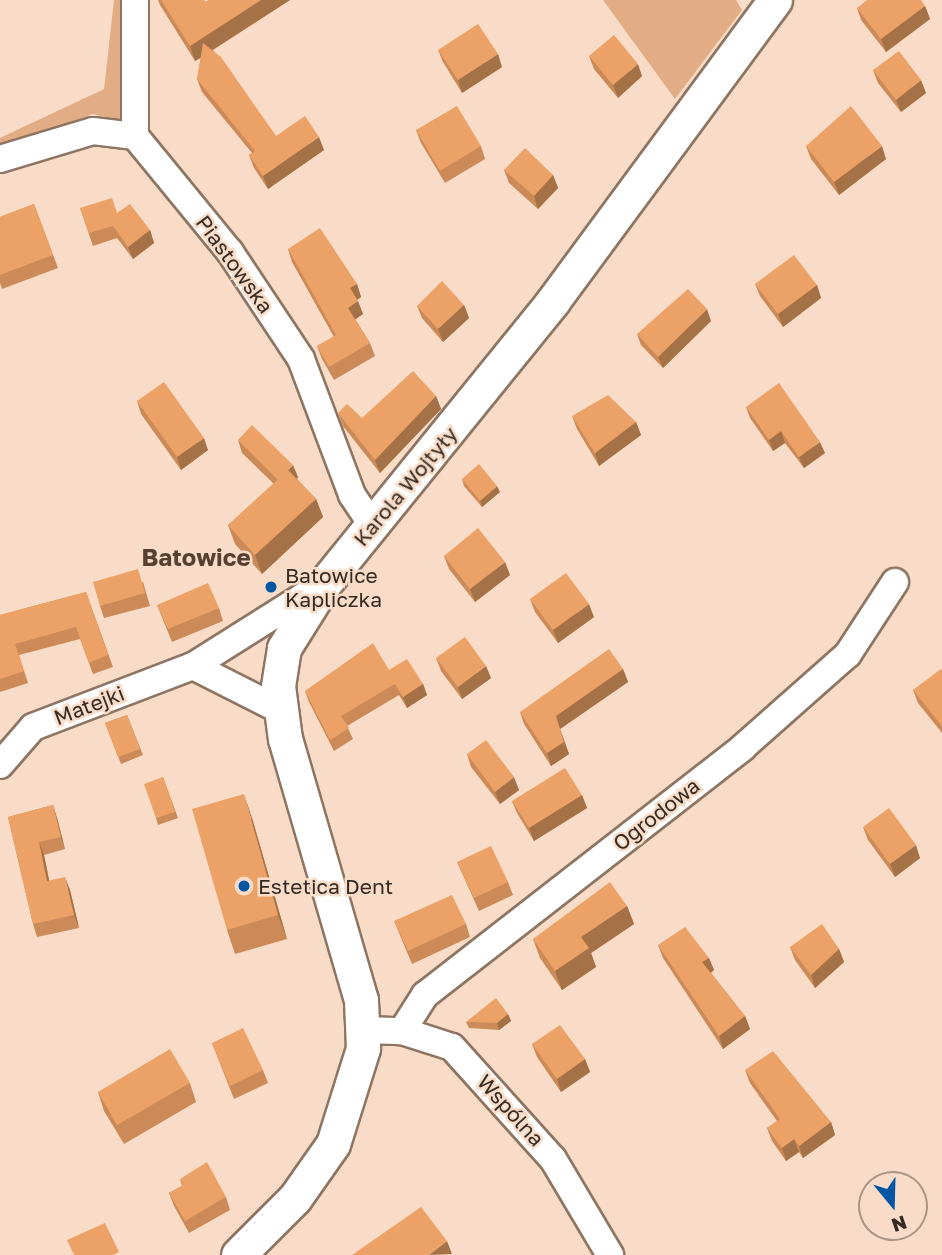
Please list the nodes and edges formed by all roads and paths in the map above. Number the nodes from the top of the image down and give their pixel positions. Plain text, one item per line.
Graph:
1 (135, 0) edge
2 (775, 0) edge
3 (135, 136) junction
4 (0, 159) edge
5 (373, 526) junction
6 (895, 582) dead end
7 (324, 584) junction
8 (193, 666) junction
9 (280, 710) junction
10 (0, 765) edge
11 (365, 1030) junction
12 (402, 1031) junction
13 (238, 1255) edge
14 (610, 1255) edge

1 - 3 street
2 - 5 street, Karola Wojtyły
3 - 4 street
3 - 5 street, Piastowska
5 - 7 street, Karola Wojtyły
6 - 12 street, Ogrodowa
7 - 8 street, Matejki
7 - 9 street, Karola Wojtyły
8 - 9 street
8 - 10 street, Matejki
9 - 11 street, Karola Wojtyły
11 - 12 street, Wspólna
11 - 13 street, Karola Wojtyły
12 - 14 street, Wspólna

